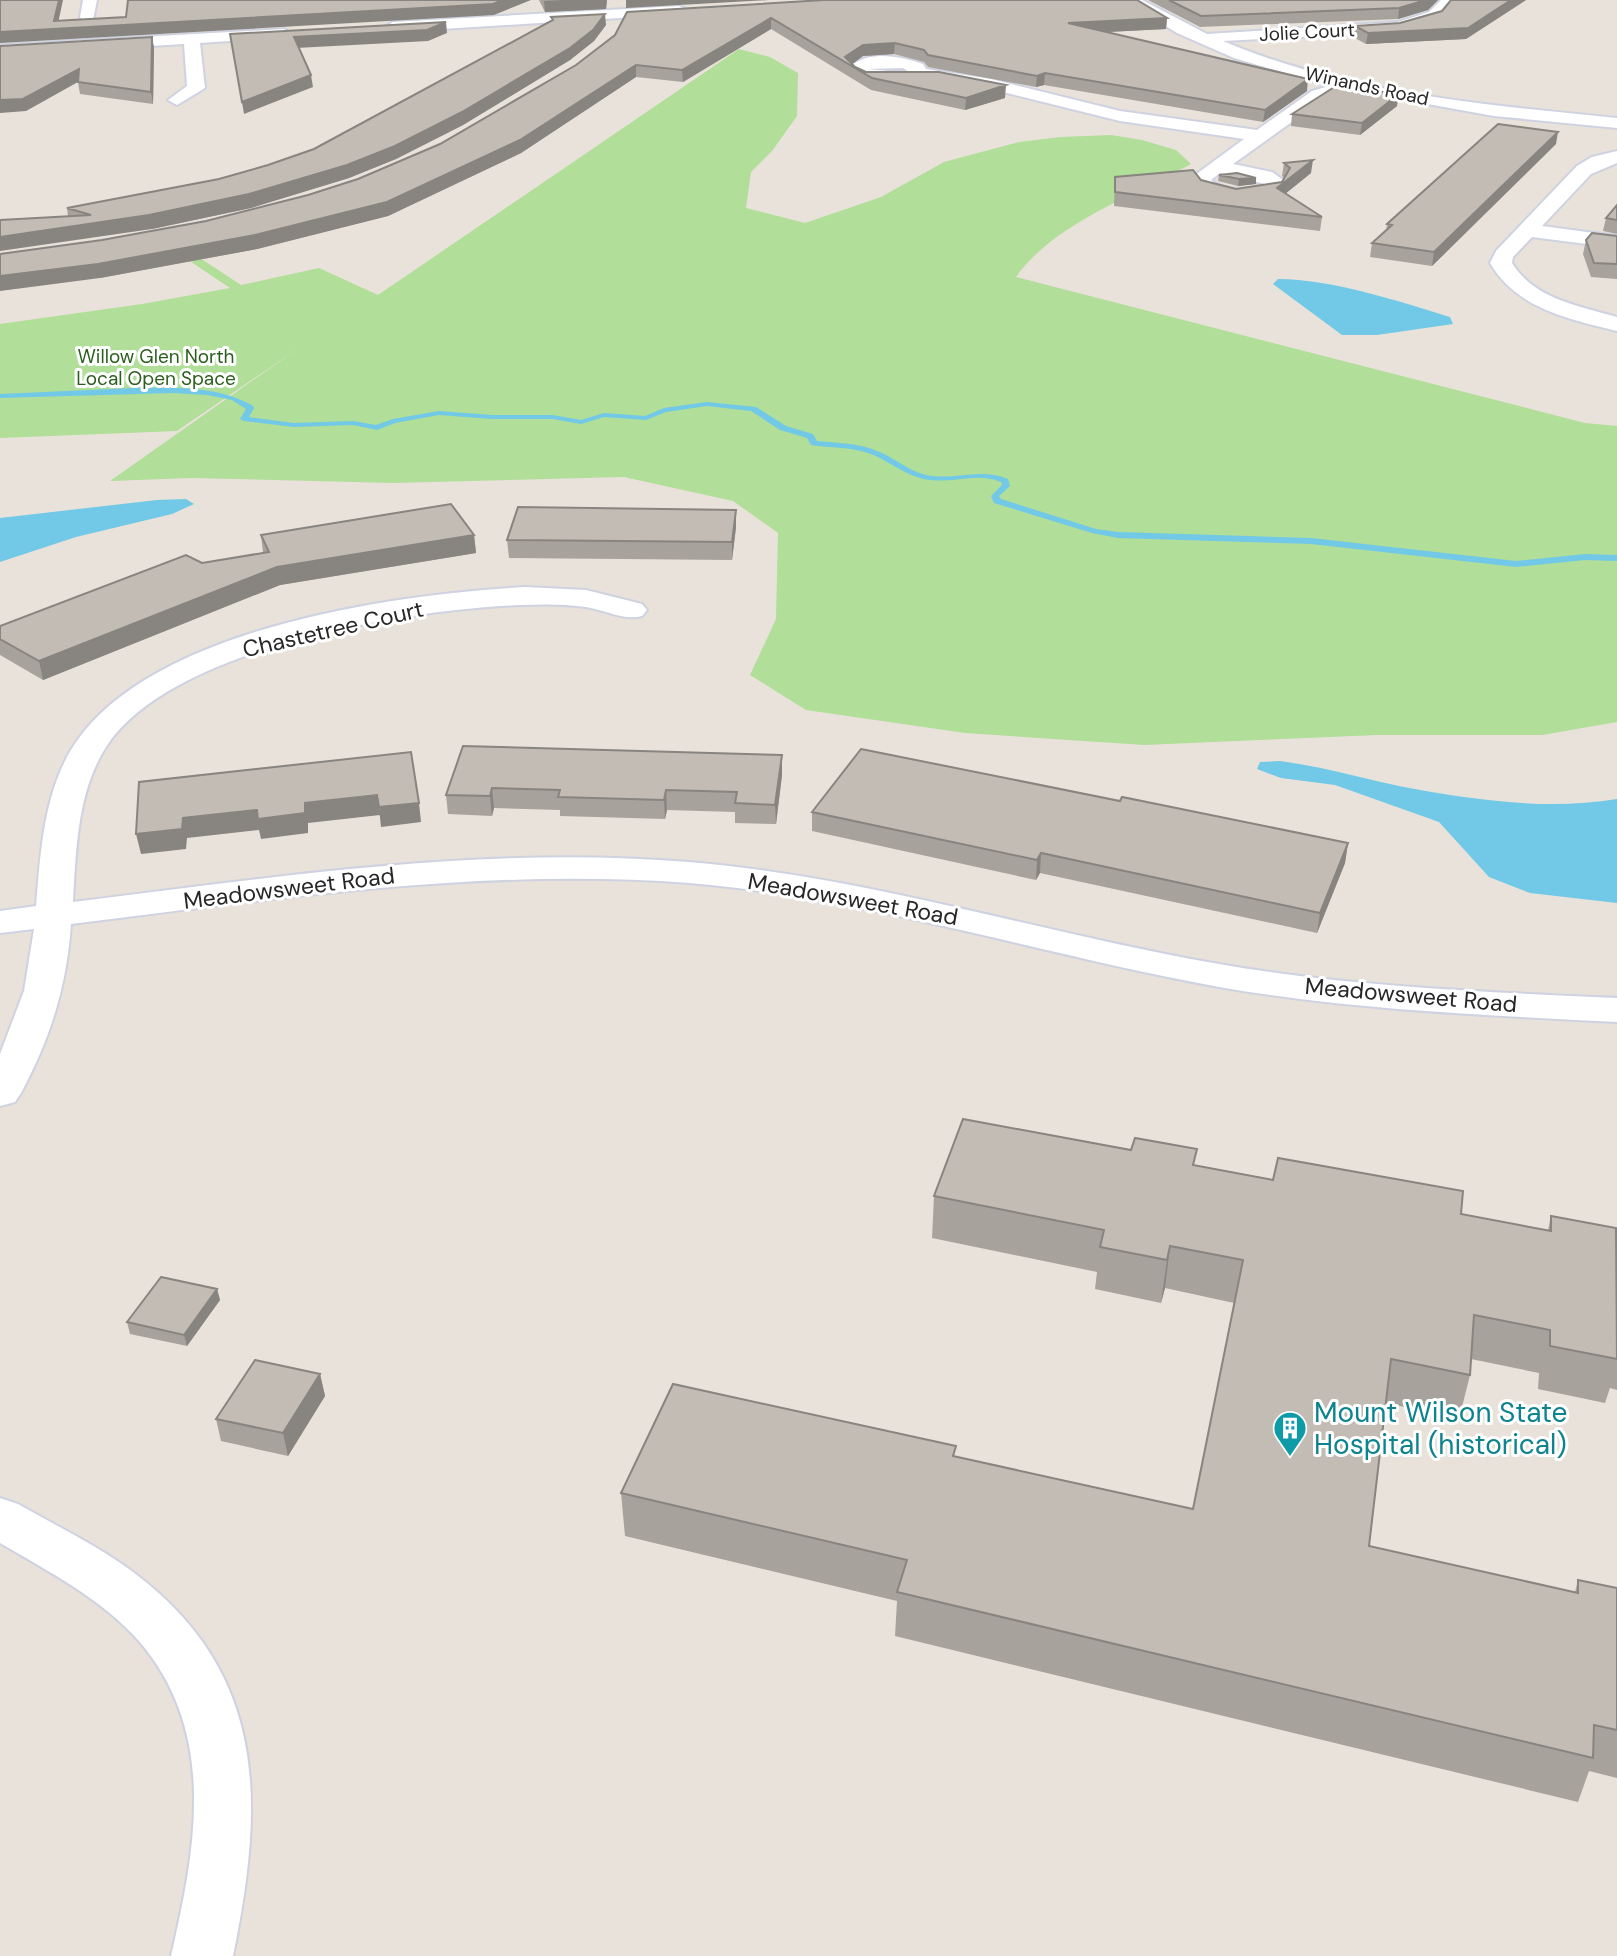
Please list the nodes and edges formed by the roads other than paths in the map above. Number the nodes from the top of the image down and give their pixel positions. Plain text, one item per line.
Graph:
1 (90, 0) edge
2 (1131, 0) edge
3 (1448, 0) edge
4 (617, 7) edge
5 (702, 10) edge
6 (88, 17) edge
7 (372, 29) edge
8 (303, 33) edge
9 (611, 35) edge
10 (1197, 38) junction
11 (192, 39) junction
12 (0, 50) edge
13 (918, 73) edge
14 (1351, 84) junction
15 (177, 100) dead end
16 (1617, 123) edge
17 (1260, 136) junction
18 (1617, 157) edge
19 (1217, 167) dead end
20 (1527, 229) junction
21 (1617, 242) edge
22 (1617, 324) edge
23 (632, 610) dead end
24 (53, 915) junction
25 (0, 922) edge
26 (1617, 1010) edge
27 (0, 1093) edge
28 (0, 1518) edge
29 (202, 1956) edge

1 - 6 street
2 - 10 street, Winands Road
3 - 10 street, Jolie Court
4 - 5 street
4 - 7 street
4 - 9 street
8 - 11 street
10 - 14 street, Winands Road
11 - 12 street
11 - 15 street
13 - 17 street
14 - 16 street, Winands Road
14 - 17 street
17 - 19 street
18 - 20 street
20 - 21 street
20 - 22 street
23 - 24 street, Chastetree Court
24 - 25 street, Meadowsweet Road
24 - 26 street, Meadowsweet Road
24 - 27 street, Chastetree Court
28 - 29 street

